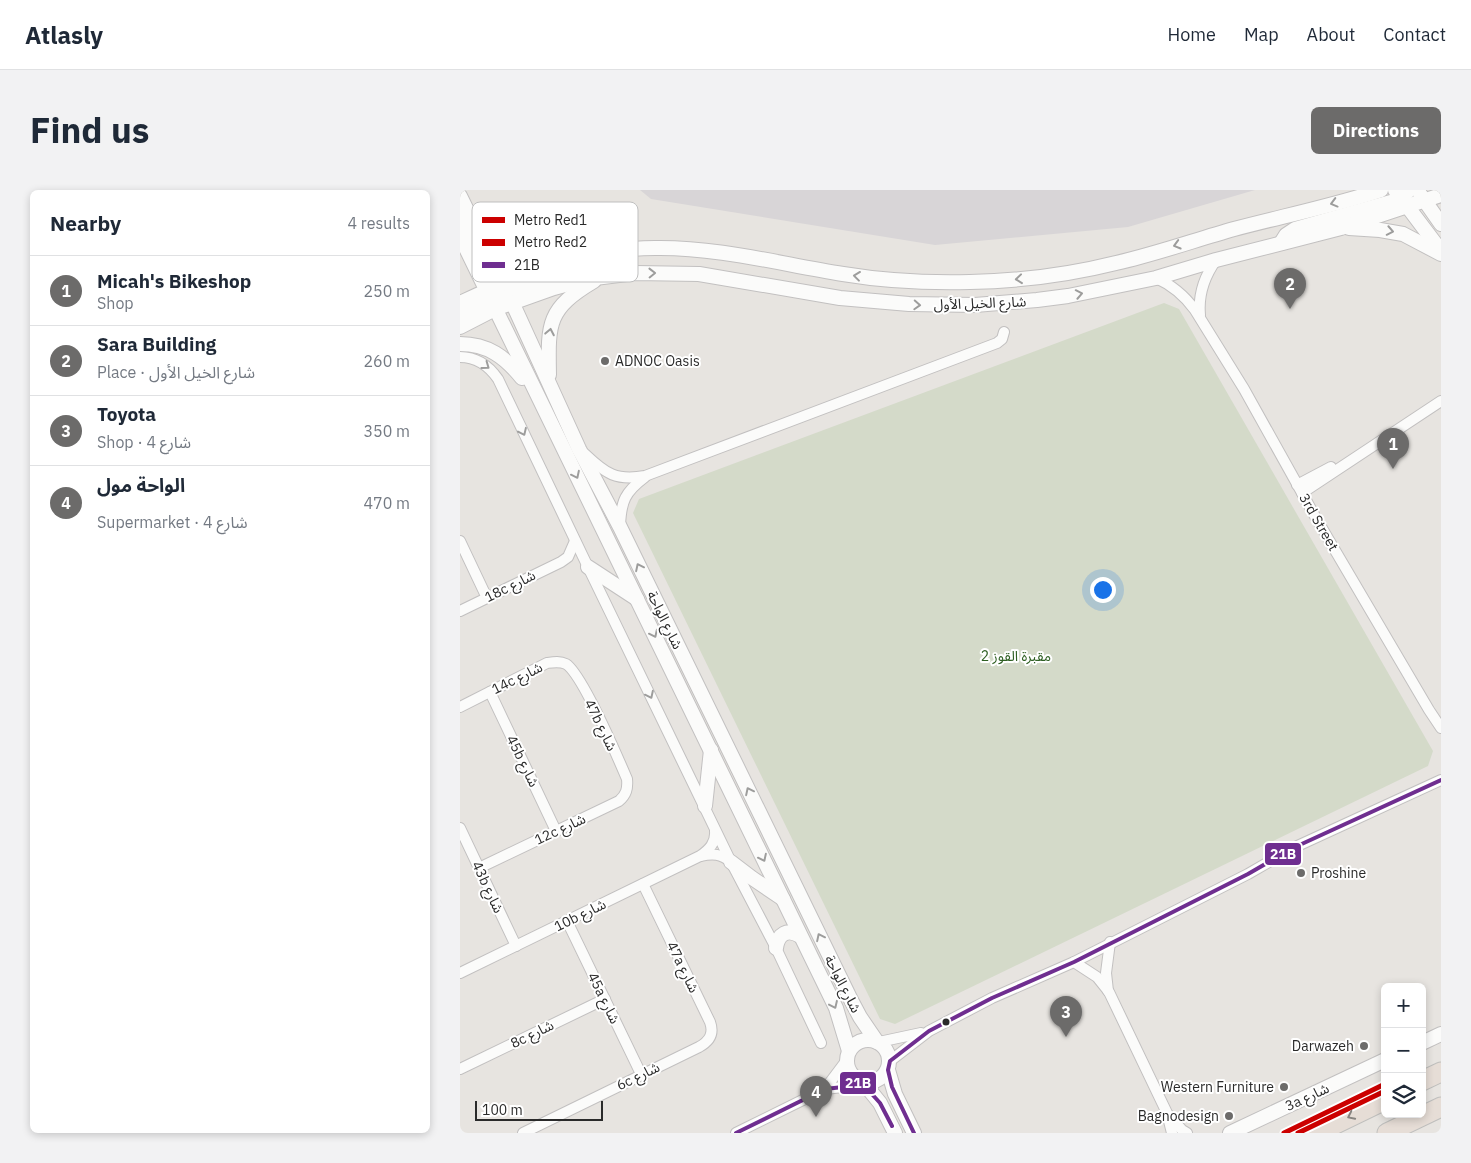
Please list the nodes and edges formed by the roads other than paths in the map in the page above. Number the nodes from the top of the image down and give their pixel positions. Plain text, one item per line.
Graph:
1 (1381, 190) edge
2 (1412, 195) edge
3 (1441, 195) edge
4 (461, 198) edge
5 (472, 213) edge
6 (460, 218) edge
7 (1441, 224) edge
8 (472, 226) edge
9 (1341, 228) junction
10 (460, 236) edge
11 (472, 242) edge
12 (1280, 244) junction
13 (638, 249) edge
14 (1441, 253) edge
15 (472, 254) edge
16 (1216, 260) junction
17 (638, 273) edge
18 (1156, 278) junction
19 (490, 282) edge
20 (492, 282) edge
21 (494, 282) edge
22 (526, 282) edge
23 (537, 282) edge
24 (576, 282) edge
25 (593, 282) edge
26 (499, 296) junction
27 (460, 302) edge
28 (460, 315) edge
29 (1200, 319) junction
30 (460, 326) edge
31 (1004, 332) dead end
32 (460, 344) edge
33 (460, 357) edge
34 (549, 381) junction
35 (539, 400) junction
36 (1441, 402) edge
37 (562, 411) junction
38 (579, 449) junction
39 (645, 476) junction
40 (1300, 489) junction
41 (620, 527) junction
42 (575, 541) junction
43 (460, 542) edge
44 (561, 562) junction
45 (588, 566) junction
46 (487, 598) junction
47 (638, 599) junction
48 (460, 611) edge
49 (574, 672) joint
50 (490, 692) junction
51 (460, 707) edge
52 (1439, 726) edge
53 (1441, 738) edge
54 (711, 750) junction
55 (627, 779) joint
56 (1441, 780) edge
57 (705, 806) junction
58 (714, 826) junction
59 (460, 828) edge
60 (556, 831) junction
61 (700, 856) junction
62 (731, 862) junction
63 (479, 868) junction
64 (643, 884) junction
65 (783, 899) junction
66 (567, 921) junction
67 (800, 936) junction
68 (1110, 942) junction
69 (516, 946) junction
70 (776, 948) junction
71 (1074, 962) junction
72 (460, 973) edge
73 (1109, 992) junction
74 (605, 999) junction
75 (929, 1031) junction
76 (1441, 1034) edge
77 (1426, 1041) edge
78 (878, 1042) junction
79 (821, 1044) dead end
80 (699, 1047) joint
81 (848, 1056) junction
82 (1381, 1062) edge
83 (889, 1065) junction
84 (460, 1070) edge
85 (1441, 1072) edge
86 (641, 1074) junction
87 (1426, 1079) edge
88 (862, 1082) junction
89 (825, 1089) junction
90 (1381, 1102) edge
91 (1441, 1106) edge
92 (1167, 1113) junction
93 (523, 1133) edge
94 (736, 1133) edge
95 (895, 1133) edge
96 (914, 1133) edge
97 (1172, 1133) edge
98 (1187, 1133) edge
99 (1230, 1133) edge
100 (1317, 1133) edge
101 (1387, 1133) edge

1 -> 13 main road, شارع الخيل الأول
2 - 3 main road, شارع الخيل الأول
2 - 7 main road
2 - 9 main road, شارع الخيل الأول
2 - 12 main road
2 - 14 main road
4 - 5 main road
4 - 8 main road, شارع الواحة
6 - 11 main road
9 - 12 main road, شارع الخيل الأول
9 -> 14 main road
10 - 15 main road, شارع الواحة
12 - 16 main road, شارع الخيل الأول
16 - 18 main road, شارع الخيل الأول
16 - 29 street
17 -> 18 main road, شارع الخيل الأول
18 - 29 street, 3rd Street
19 - 26 main road, شارع الواحة
20 - 26 main road
21 - 26 main road, شارع الواحة
22 - 26 main road, شارع الخيل الأول
23 - 26 main road
24 - 26 main road, شارع الخيل الأول
34 -> 25 main road
26 - 27 main road, شارع الخيل الأول
26 - 28 main road
26 - 30 main road, شارع الخيل الأول
26 - 34 main road, شارع الواحة
26 - 35 main road, شارع الواحة
26 - 37 main road
29 - 40 street, 3rd Street
31 - 39 street
32 - 35 main road
33 -> 42 street
34 - 37 main road, شارع الواحة
35 -> 47 main road, شارع الواحة
36 - 40 street
37 - 38 main road, شارع الواحة
38 - 39 street
38 - 41 main road, شارع الواحة
39 - 41 street
40 - 52 street, 3rd Street
78 -> 41 main road, شارع الواحة
42 - 44 street, 18c شارع
42 - 45 street
43 - 46 street
44 - 45 street
44 - 46 street, 18c شارع
45 - 47 main road
45 -> 57 street
46 - 48 street, 18c شارع
47 -> 54 main road, شارع الواحة
49 - 50 street, 14c شارع
49 - 55 street, 47b شارع
50 - 51 street, 14c شارع
50 - 60 street, 45b شارع
52 - 53 street, 3rd Street
54 - 57 main road
54 -> 65 main road, شارع الواحة
55 - 60 street, 12c شارع
56 - 68 street
57 - 58 street
58 - 61 street, 10b شارع
58 - 62 street
59 - 63 street, 43b شارع
60 - 63 street, 12c شارع
61 - 62 street
61 - 64 street, 10b شارع
62 - 65 main road
62 - 70 street
63 - 69 street, 43b شارع
64 - 66 street, 10b شارع
64 - 80 street, 47a شارع
65 - 67 main road, شارع الواحة
66 - 69 street, 10b شارع
66 - 74 street, 45a شارع
67 - 70 main road
67 -> 81 main road, شارع الواحة
68 - 71 street
68 - 73 street
69 - 72 street, 10b شارع
70 - 79 street
71 - 73 street
71 - 75 street
73 - 92 street
74 - 84 street, 8c شارع
74 - 86 street, 45a شارع
75 - 78 street
75 - 83 street
76 - 77 main road
78 - 81 main road
78 - 83 main road
80 - 86 street, 6c شارع
81 - 88 main road
81 - 89 street
82 - 99 main road, 3a شارع
83 - 88 main road
83 - 96 main road
85 - 87 highway
86 - 93 street, 6c شارع
88 - 89 street
88 - 95 main road
89 - 94 street
90 -> 100 highway
91 - 101 highway
92 - 97 street
92 - 98 street

